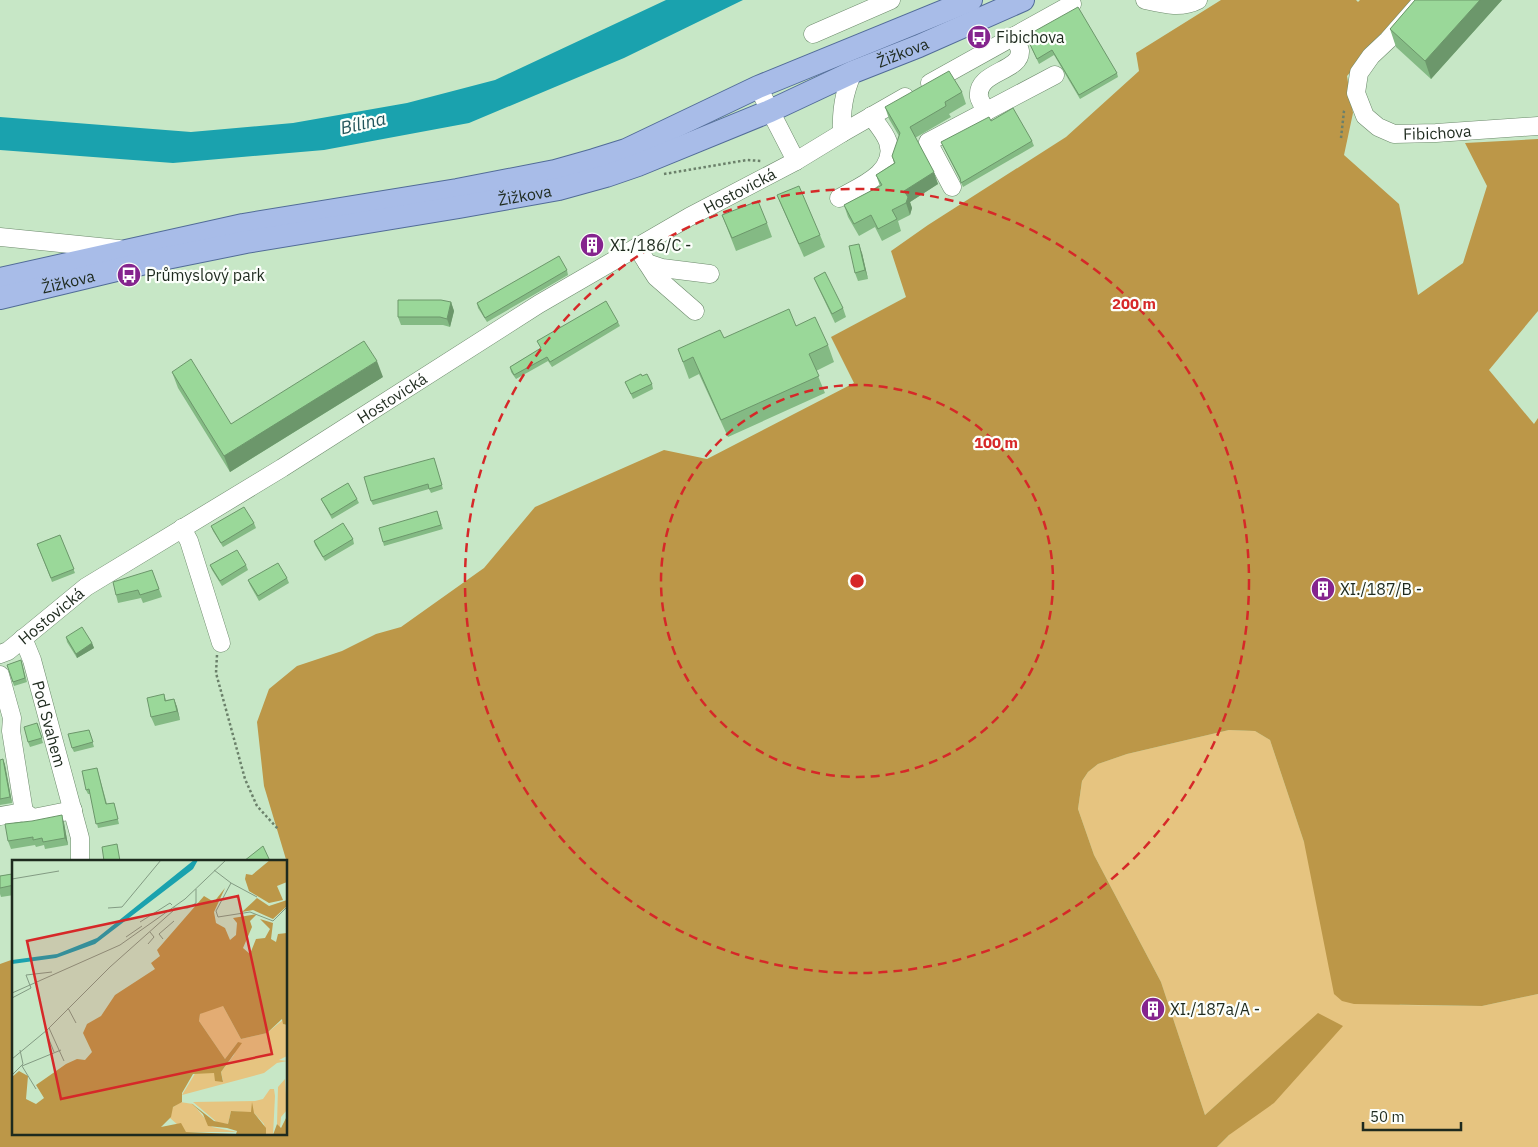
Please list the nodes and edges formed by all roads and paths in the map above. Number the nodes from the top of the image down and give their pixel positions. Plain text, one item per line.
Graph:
1 (891, 0) edge
2 (971, 0) edge
3 (1023, 0) edge
4 (1145, 0) edge
5 (1198, 0) edge
6 (1423, 0) edge
7 (1072, 4) dead end
8 (813, 34) dead end
9 (1014, 36) junction
10 (853, 72) junction
11 (1055, 75) dead end
12 (758, 87) junction
13 (1356, 93) junction
14 (770, 110) junction
15 (986, 112) junction
16 (871, 116) junction
17 (1538, 126) edge
18 (842, 133) junction
19 (1341, 138) dead end
20 (796, 161) junction
21 (768, 167) dead end
22 (657, 176) dead end
23 (952, 187) dead end
24 (839, 198) dead end
25 (0, 237) edge
26 (636, 247) junction
27 (127, 249) junction
28 (647, 263) junction
29 (710, 274) dead end
30 (0, 279) edge
31 (0, 298) edge
32 (695, 311) dead end
33 (182, 528) junction
34 (23, 638) junction
35 (221, 643) joint
36 (0, 654) edge
37 (0, 675) edge
38 (73, 810) junction
39 (24, 812) junction
40 (0, 816) edge
41 (278, 829) dead end
42 (80, 860) edge

1 - 8 street
2 - 12 main road, Žižkova
3 - 10 main road, Žižkova
4 - 5 street
6 - 13 street
7 - 9 street, Hostovická
9 - 15 street
9 - 16 street, Hostovická
10 - 14 main road, Žižkova
10 - 18 street
11 - 15 street
12 - 14 street, Hostovická
12 - 27 main road, Žižkova
13 - 17 street, Fibichova
13 - 19 path
14 - 20 street, Hostovická
14 - 31 main road, Žižkova
15 - 23 street
16 - 18 street, Hostovická
16 - 24 street
18 - 20 street, Hostovická
20 - 26 street, Hostovická
21 - 22 path
25 - 27 street
26 - 28 street
26 - 33 street, Hostovická
27 - 30 main road, Žižkova
28 - 29 street
28 - 32 street
33 - 34 street, Hostovická
33 - 35 street
34 - 36 street, Hostovická
34 - 38 street, Pod Svahem
35 - 41 path
37 - 39 street
38 - 39 street
38 - 42 street, Pod Svahem
39 - 40 street

